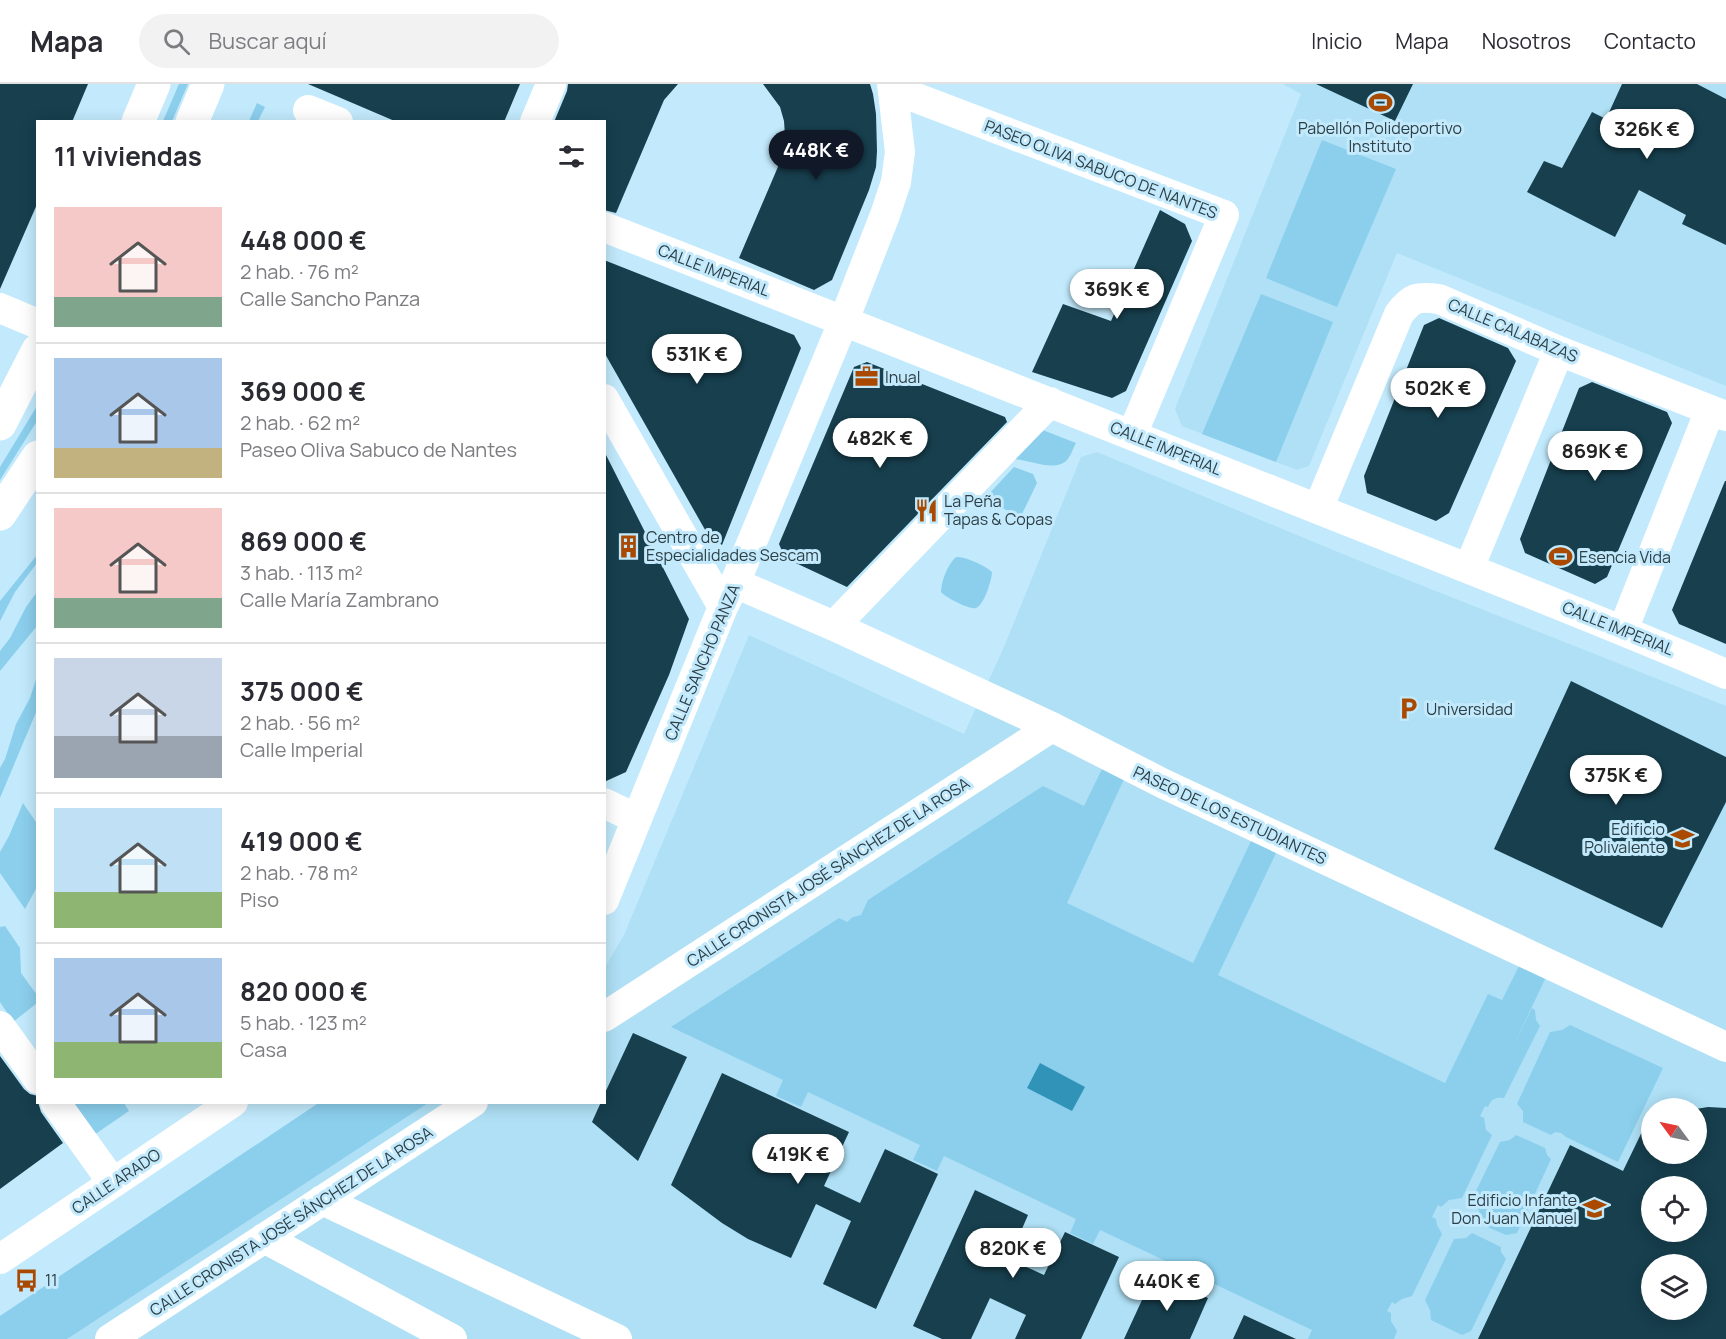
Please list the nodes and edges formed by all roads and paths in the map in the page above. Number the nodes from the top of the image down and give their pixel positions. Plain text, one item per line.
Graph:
1 (154, 84) edge
2 (208, 84) edge
3 (551, 84) edge
4 (892, 87) edge
5 (308, 110) dead end
6 (139, 120) edge
7 (193, 120) edge
8 (333, 120) edge
9 (536, 120) edge
10 (606, 228) edge
11 (0, 308) edge
12 (844, 320) junction
13 (36, 323) edge
14 (1559, 351) junction
15 (36, 354) edge
16 (606, 402) edge
17 (1050, 402) junction
18 (1718, 413) edge
19 (0, 424) edge
20 (1132, 435) junction
21 (36, 460) edge
22 (1317, 509) junction
23 (0, 514) edge
24 (1469, 568) junction
25 (729, 595) junction
26 (834, 626) junction
27 (1623, 630) junction
28 (1726, 674) edge
29 (1052, 727) junction
30 (606, 804) edge
31 (638, 819) junction
32 (606, 895) edge
33 (606, 1016) edge
34 (0, 1026) edge
35 (1726, 1047) edge
36 (36, 1076) edge
37 (56, 1104) edge
38 (229, 1104) edge
39 (470, 1104) edge
40 (113, 1183) junction
41 (322, 1200) junction
42 (264, 1238) junction
43 (0, 1259) edge
44 (110, 1339) edge
45 (452, 1339) edge
46 (617, 1339) edge

1 - 6 main road
2 - 7 main road
3 - 9 street
4 - 12 street, CALLE SANCHO PANZA
4 - 20 street, PASEO OLIVA SABUCO DE NANTES
5 - 8 street
10 - 12 street, CALLE IMPERIAL
11 - 13 street
12 - 17 street, CALLE IMPERIAL
12 - 25 street, CALLE SANCHO PANZA
14 - 18 street, CALLE CALABAZAS
14 - 22 street, CALLE CALABAZAS
14 - 24 street
15 - 19 main road
16 - 25 street
17 - 20 street, CALLE IMPERIAL
17 - 26 street
18 - 27 street
20 - 22 street, CALLE IMPERIAL
21 - 23 main road
22 - 24 street, CALLE IMPERIAL
24 - 27 street, CALLE IMPERIAL
25 - 26 street, PASEO DE LOS ESTUDIANTES
25 - 31 street, CALLE SANCHO PANZA
26 - 29 street, PASEO DE LOS ESTUDIANTES
27 - 28 street, CALLE IMPERIAL
29 - 33 street, CALLE CRONISTA JOSÉ SÁNCHEZ DE LA ROSA
29 - 35 street, PASEO DE LOS ESTUDIANTES
30 - 31 street
31 - 32 street, CALLE SANCHO PANZA
34 - 36 street
37 - 40 street
38 - 40 street, CALLE ARADO
39 - 41 street, CALLE CRONISTA JOSÉ SÁNCHEZ DE LA ROSA
40 - 43 street, CALLE ARADO
41 - 42 street, CALLE CRONISTA JOSÉ SÁNCHEZ DE LA ROSA
41 - 46 street
42 - 44 street, CALLE CRONISTA JOSÉ SÁNCHEZ DE LA ROSA
42 - 45 street

